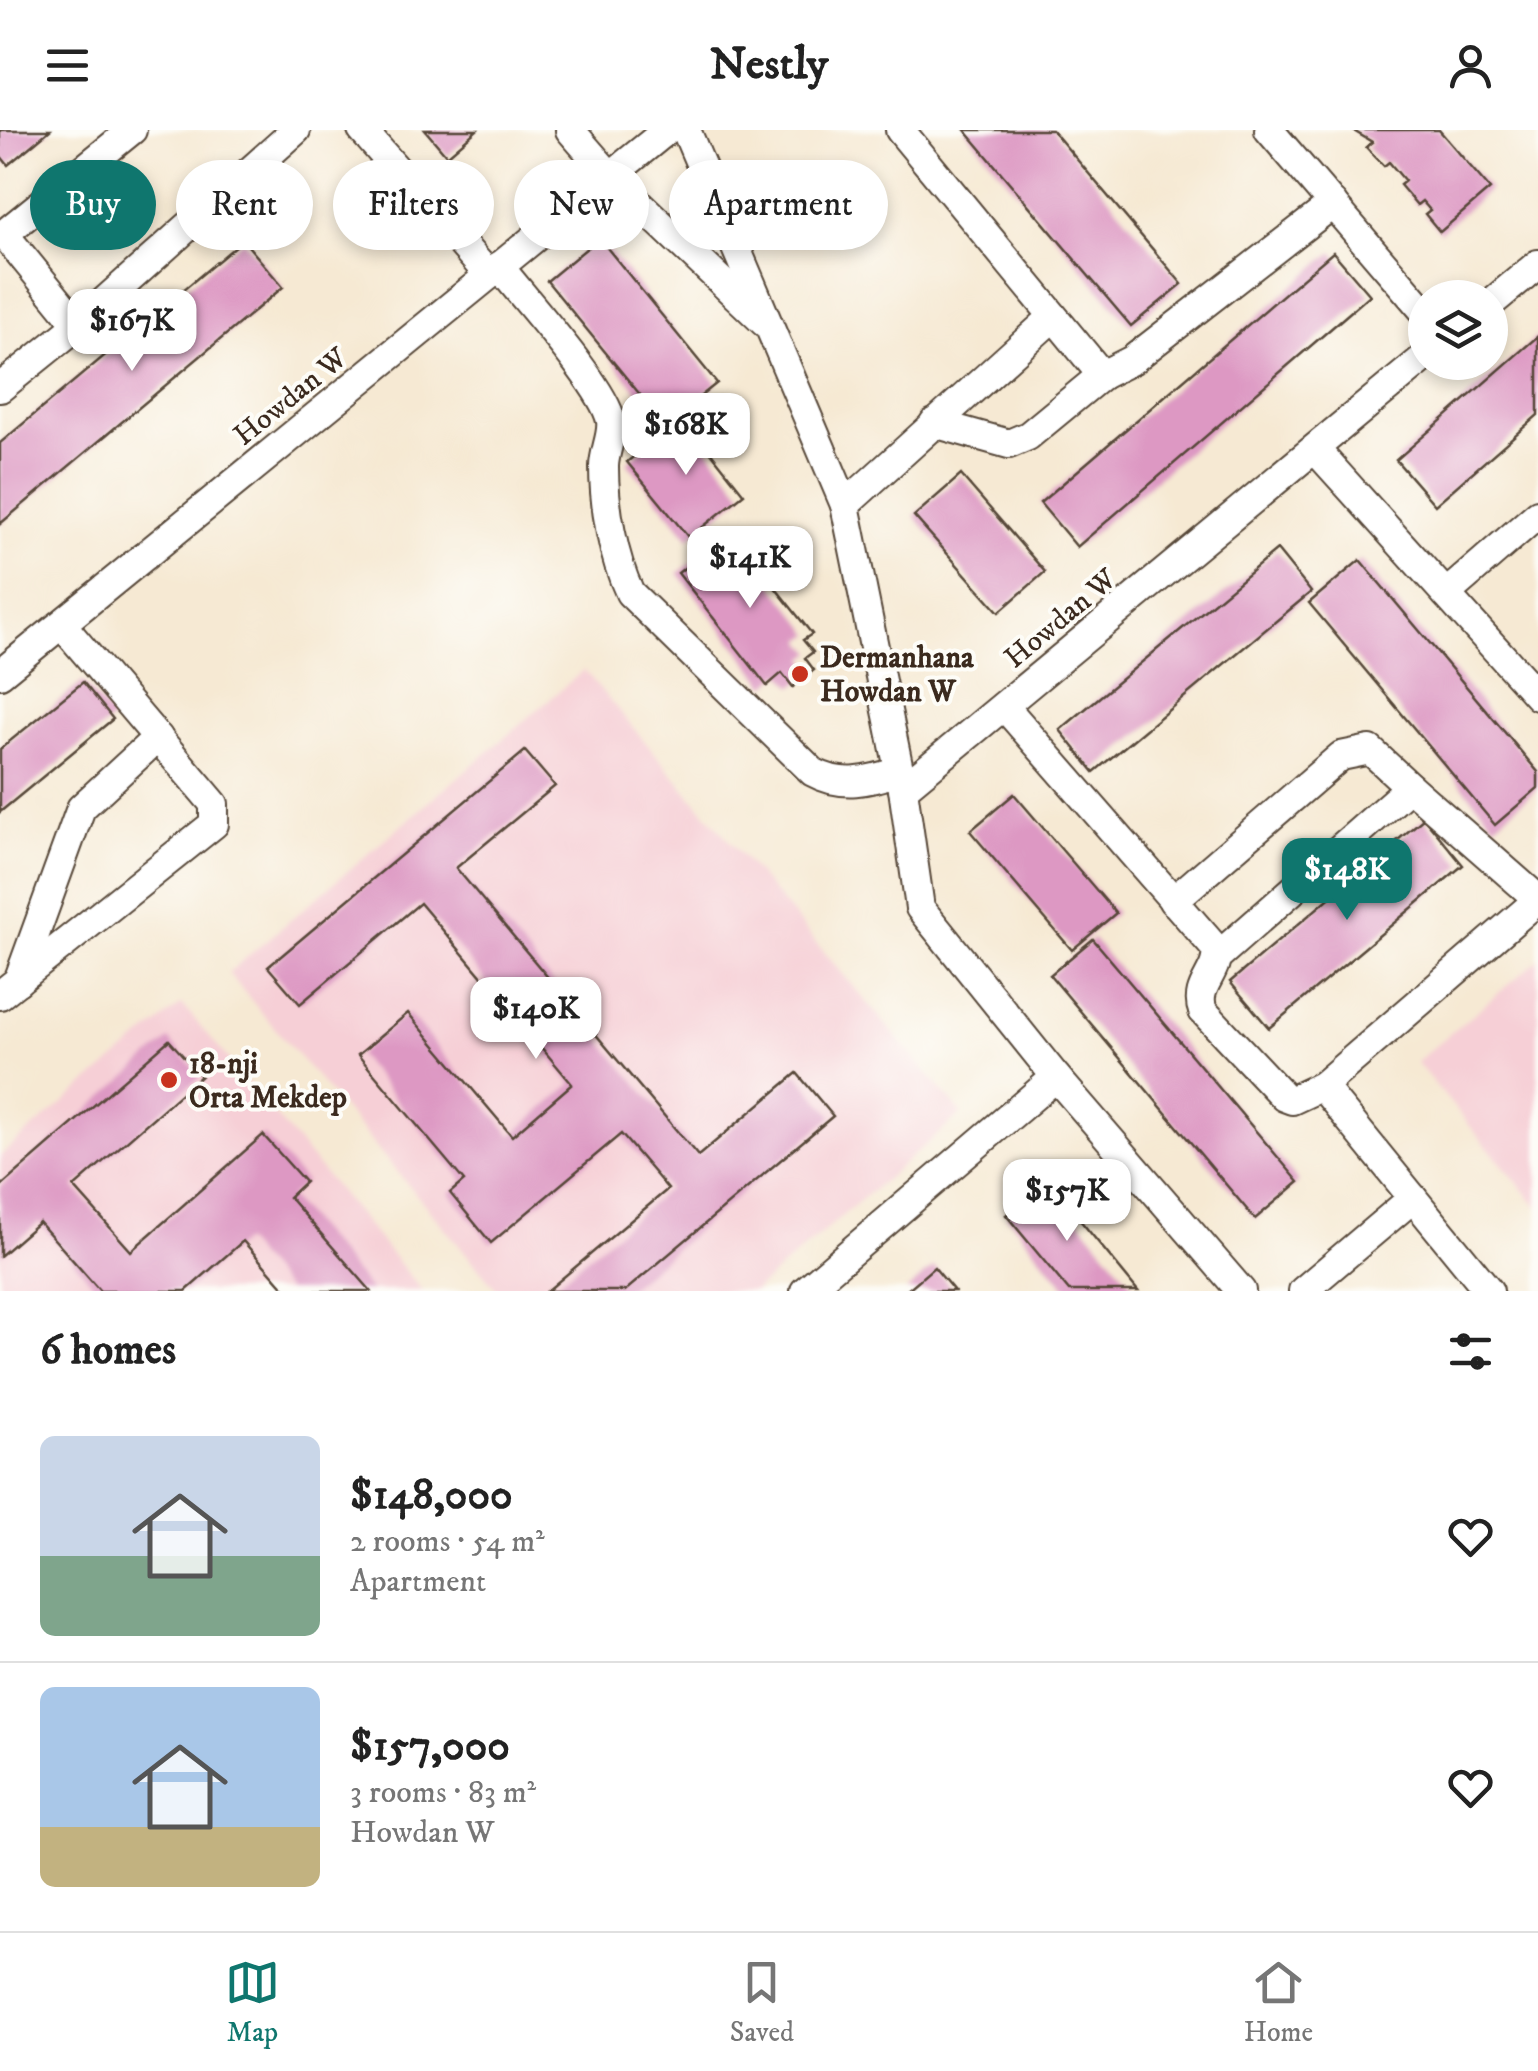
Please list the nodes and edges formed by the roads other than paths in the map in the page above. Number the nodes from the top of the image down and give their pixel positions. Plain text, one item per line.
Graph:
1 (132, 130) edge
2 (296, 130) edge
3 (362, 130) edge
4 (570, 130) edge
5 (667, 130) edge
6 (686, 130) edge
7 (900, 130) edge
8 (1269, 130) edge
9 (596, 160) edge
10 (630, 160) edge
11 (1333, 204) junction
12 (649, 213) edge
13 (2, 232) edge
14 (520, 250) edge
15 (1538, 264) edge
16 (494, 271) junction
17 (1508, 289) edge
18 (1408, 292) edge
19 (1053, 317) junction
20 (78, 325) junction
21 (774, 331) junction
22 (1408, 372) edge
23 (1102, 374) junction
24 (0, 388) edge
25 (934, 424) junction
26 (1315, 448) junction
27 (845, 506) junction
28 (1538, 514) edge
29 (1446, 594) junction
30 (63, 626) junction
31 (0, 674) edge
32 (1538, 696) edge
33 (1004, 706) junction
34 (158, 737) junction
35 (901, 780) junction
36 (1410, 787) junction
37 (1538, 899) edge
38 (1174, 901) junction
39 (1218, 956) junction
40 (9, 988) edge
41 (1056, 1077) junction
42 (1322, 1086) junction
43 (1413, 1198) junction
44 (805, 1291) edge
45 (1241, 1291) edge
46 (1303, 1291) edge
47 (1489, 1291) edge

1 - 13 street
2 - 20 street
3 - 16 street
4 - 9 street
5 - 10 street, Howdan W
6 - 21 street
7 - 19 street
8 - 11 street
11 - 18 street
11 - 23 street
12 - 21 street
13 - 20 street
14 - 16 street, Howdan W
15 - 17 street
16 - 30 street, Howdan W
16 - 35 street
19 - 23 street
19 - 25 street
20 - 24 street
21 - 27 street
22 - 26 street, Howdan W
23 - 25 street
25 - 27 street
26 - 29 street
26 - 33 street, Howdan W
27 - 35 street
28 - 29 street
29 - 32 street
30 - 31 street, Howdan W
30 - 34 street
33 - 35 street, Howdan W
33 - 38 street
34 - 40 street
34 - 40 street
35 - 41 street
36 - 37 street
36 - 38 street
36 - 39 street
37 - 42 street
38 - 39 street
39 - 42 street
41 - 44 street
41 - 45 street
42 - 43 street
43 - 46 street
43 - 47 street

